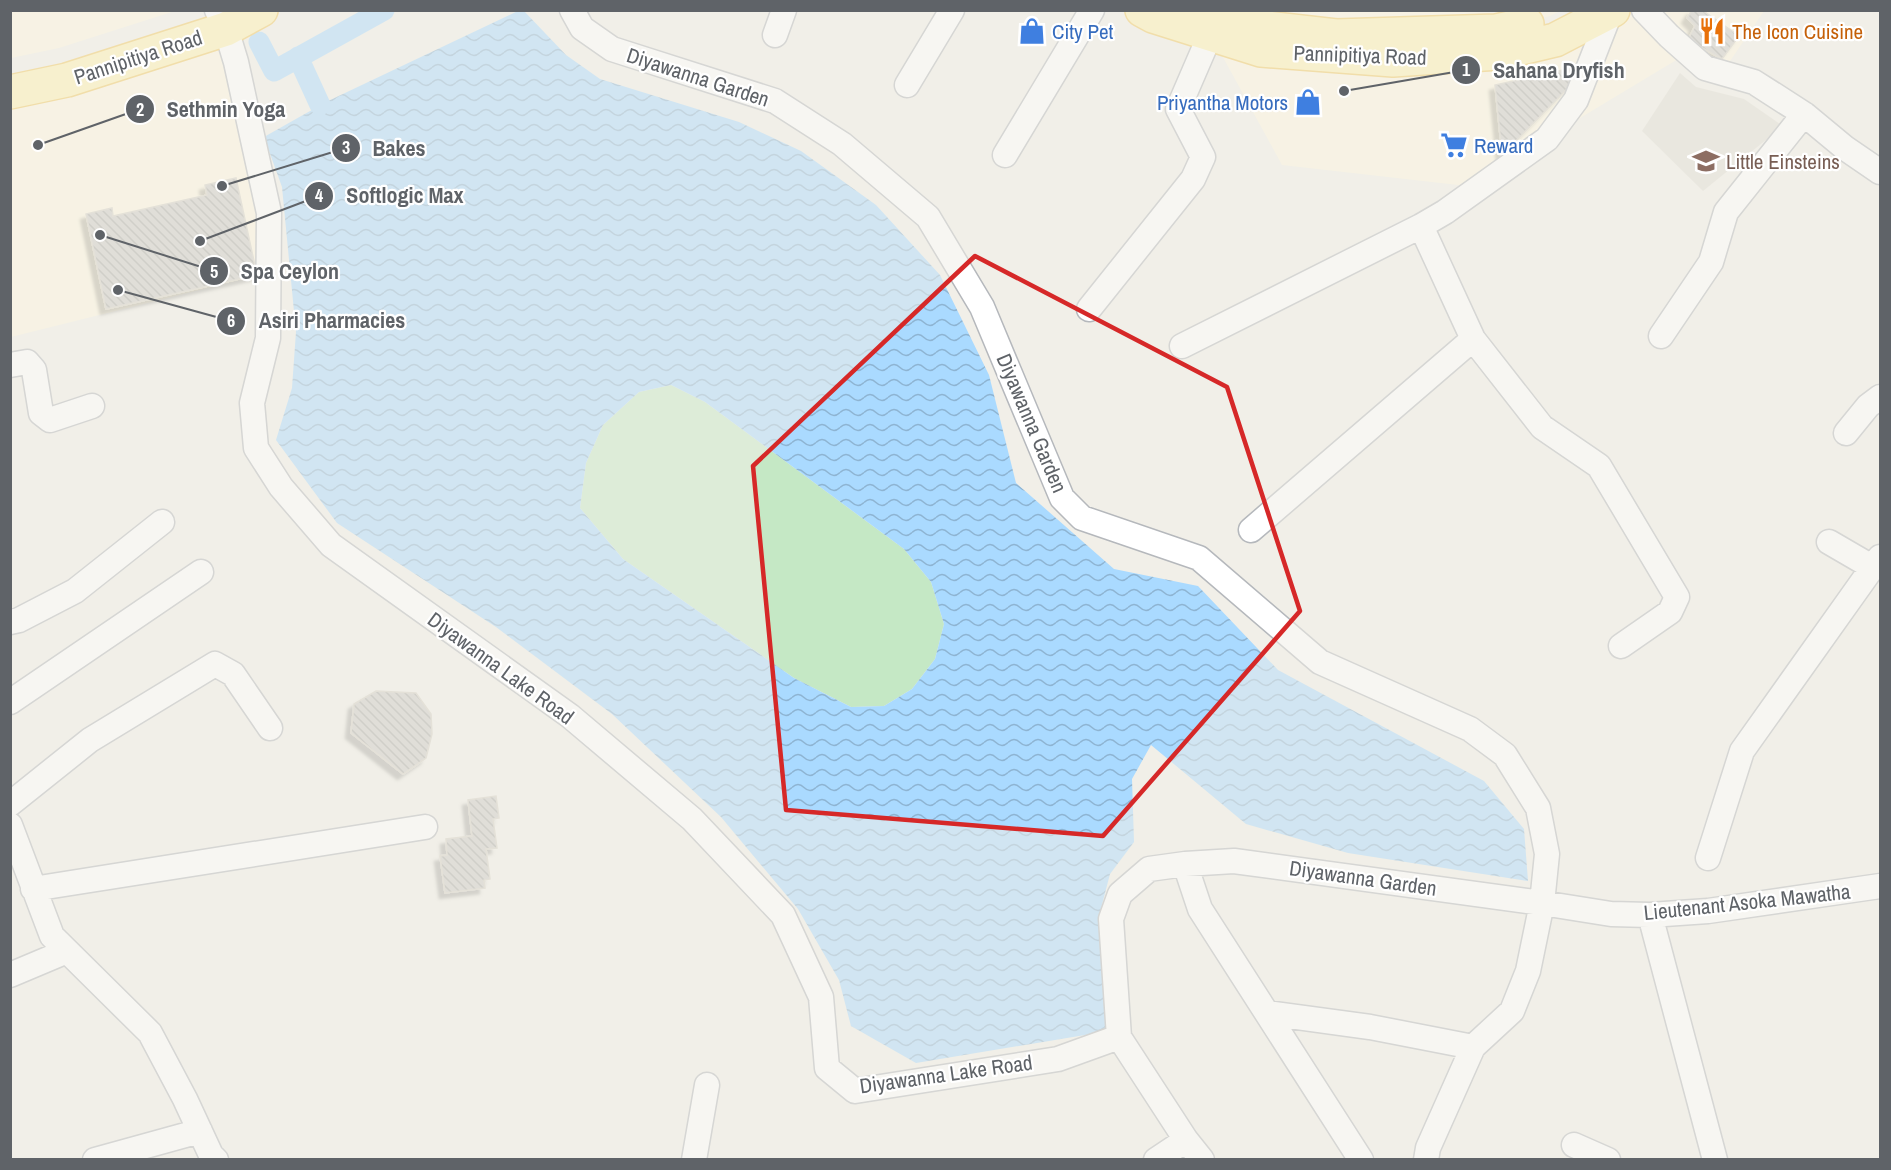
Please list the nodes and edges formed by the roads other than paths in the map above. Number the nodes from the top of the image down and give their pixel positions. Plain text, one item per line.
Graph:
1 (261, 10) edge
2 (572, 10) edge
3 (784, 10) edge
4 (952, 10) edge
5 (1092, 10) edge
6 (1142, 10) edge
7 (1566, 10) edge
8 (1644, 10) edge
9 (1610, 11) edge
10 (218, 17) edge
11 (1210, 23) edge
12 (775, 35) dead end
13 (10, 69) edge
14 (907, 85) dead end
15 (10, 92) edge
16 (1804, 114) junction
17 (1005, 155) dead end
18 (1881, 172) edge
19 (1421, 225) junction
20 (1089, 309) dead end
21 (1661, 336) dead end
22 (1473, 339) junction
23 (1182, 346) dead end
24 (10, 365) edge
25 (1881, 397) edge
26 (92, 406) dead end
27 (1846, 433) dead end
28 (162, 522) dead end
29 (1251, 530) dead end
30 (1829, 542) dead end
31 (1876, 562) edge
32 (201, 572) dead end
33 (10, 622) edge
34 (1621, 646) dead end
35 (10, 702) edge
36 (270, 728) dead end
37 (10, 804) edge
38 (10, 825) edge
39 (424, 827) dead end
40 (1708, 858) dead end
41 (1185, 864) junction
42 (1880, 887) edge
43 (33, 889) junction
44 (1542, 903) junction
45 (1650, 915) junction
46 (67, 951) junction
47 (10, 975) edge
48 (1267, 1012) junction
49 (1119, 1037) junction
50 (1473, 1047) junction
51 (707, 1085) dead end
52 (200, 1131) junction
53 (1186, 1140) junction
54 (1574, 1145) dead end
55 (211, 1158) edge
56 (1711, 1159) edge
57 (95, 1160) edge
58 (694, 1160) edge
59 (1156, 1160) edge
60 (1202, 1160) edge
61 (1361, 1160) edge
62 (1426, 1160) edge
63 (1608, 1160) edge

1 - 10 main road, Pannipitiya Road
2 - 44 street, Diyawanna Garden
3 - 12 street
4 - 14 street
5 - 17 street
6 - 11 main road, Pannipitiya Road
7 - 11 main road, Pannipitiya Road
8 - 16 street
9 - 11 main road, Pannipitiya Road
9 - 19 street
10 - 13 main road, Pannipitiya Road
10 - 15 main road, Pannipitiya Road
10 - 49 street, Diyawanna Lake Road
11 - 20 street
16 - 18 street
16 - 21 street
19 - 22 street
19 - 23 street
22 - 29 street
22 - 34 street
24 - 26 street
25 - 27 street
28 - 33 street
30 - 31 street
31 - 40 street
32 - 35 street
36 - 37 street
38 - 43 street
39 - 43 street
41 - 44 street, Diyawanna Garden
41 - 48 street
41 - 49 street, Diyawanna Garden
42 - 45 street, Lieutenant Asoka Mawatha
43 - 46 street
44 - 45 street, Lieutenant Asoka Mawatha
44 - 50 street, Diyawanna Garden
45 - 56 street
46 - 47 street
46 - 52 street
48 - 50 street
48 - 61 street
49 - 53 street, Diyawanna Garden
50 - 62 street, Diyawanna Garden
51 - 58 street
52 - 55 street
52 - 57 street
53 - 59 street
53 - 60 street, Diyawanna Garden
54 - 63 street

